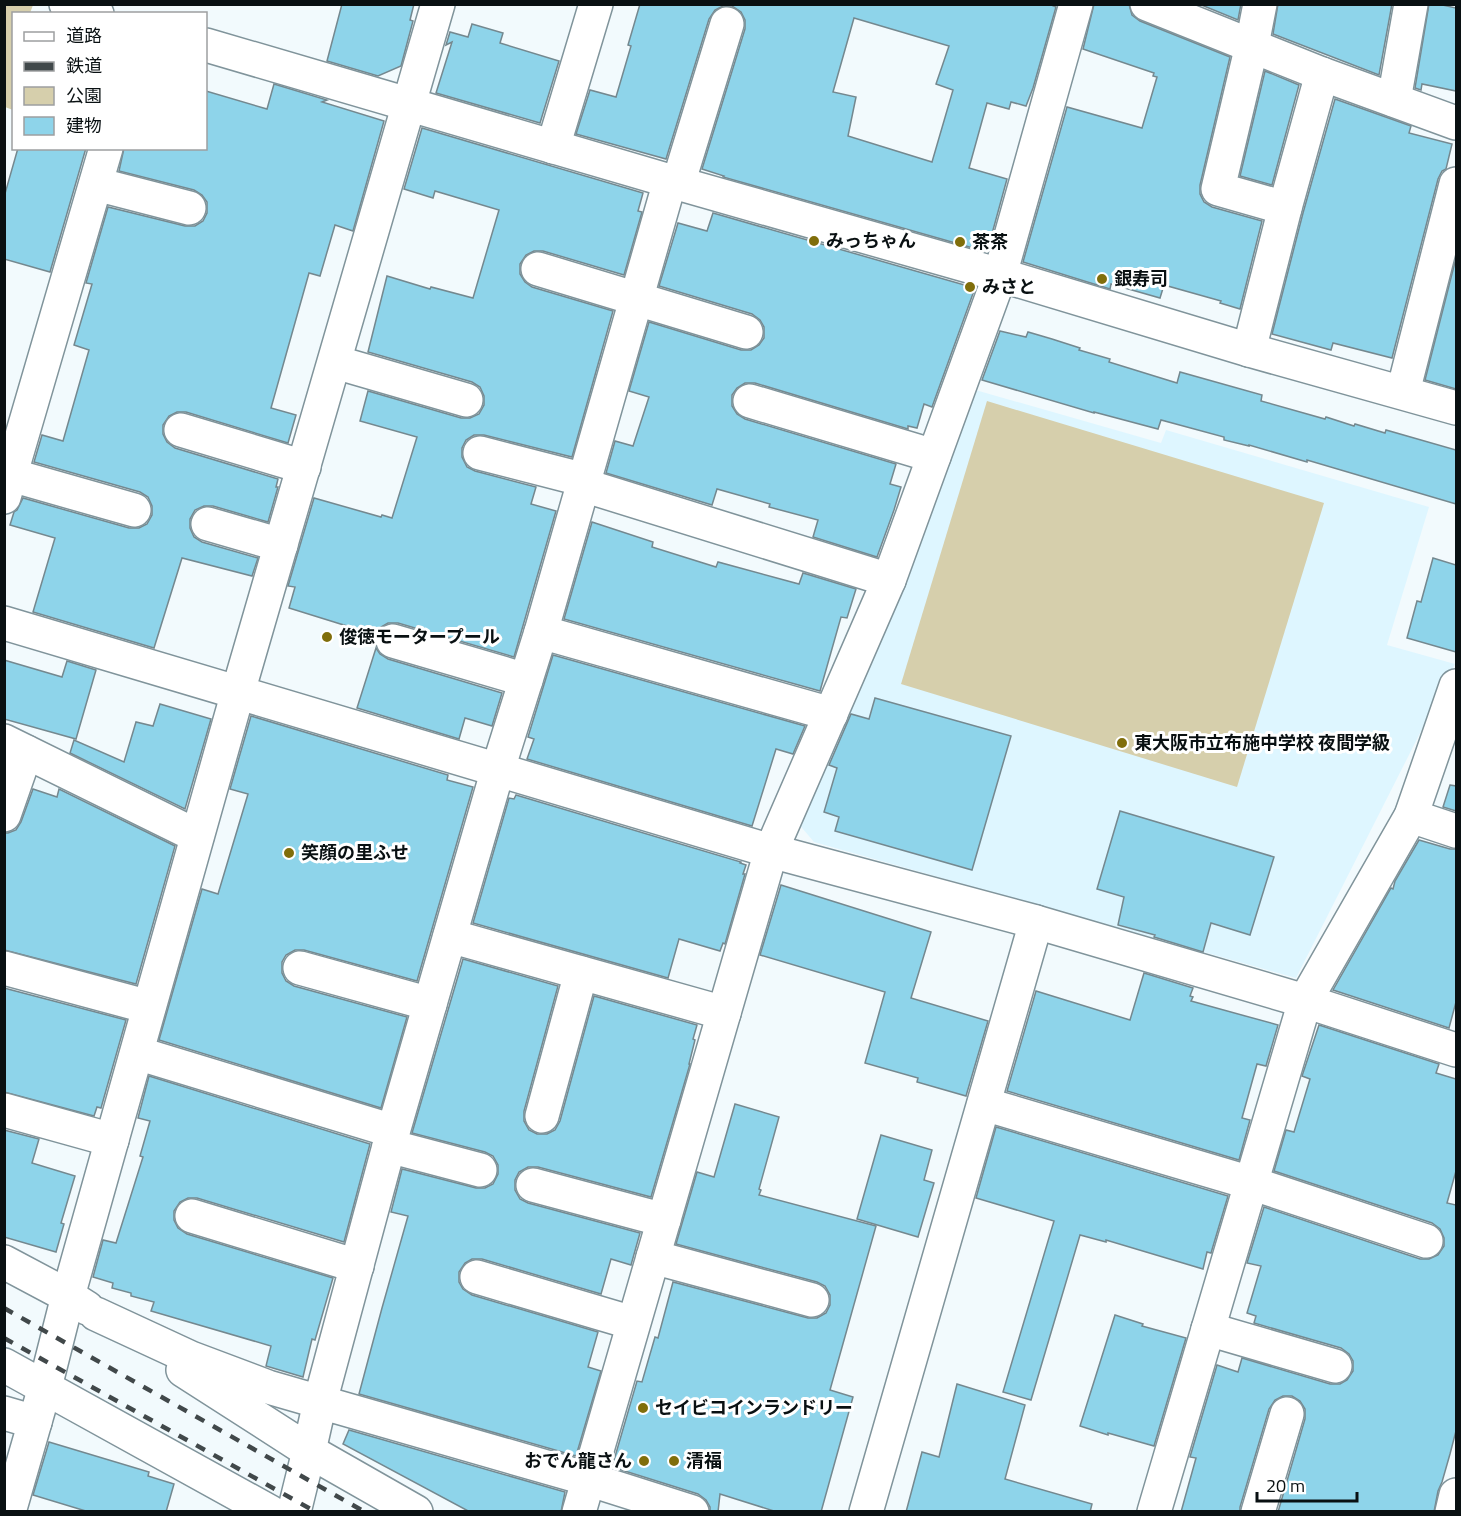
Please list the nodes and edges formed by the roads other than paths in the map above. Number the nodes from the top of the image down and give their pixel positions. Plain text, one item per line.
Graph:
1 (66, 4) edge
2 (438, 4) edge
3 (596, 4) edge
4 (1076, 4) edge
5 (1147, 4) edge
6 (1260, 4) edge
7 (1411, 4) edge
8 (91, 12) edge
9 (727, 24) dead end
10 (207, 45) edge
11 (1252, 45) junction
12 (1322, 74) junction
13 (1394, 100) junction
14 (409, 105) junction
15 (1456, 123) edge
16 (553, 147) junction
17 (105, 150) edge
18 (674, 183) junction
19 (96, 184) junction
20 (1456, 184) edge
21 (189, 208) dead end
22 (1286, 208) junction
23 (538, 269) dead end
24 (1000, 274) junction
25 (637, 298) junction
26 (746, 333) dead end
27 (1250, 350) junction
28 (334, 362) junction
29 (1403, 392) junction
30 (466, 400) dead end
31 (750, 402) dead end
32 (1456, 408) edge
33 (181, 430) dead end
34 (480, 453) dead end
35 (934, 456) junction
36 (304, 467) junction
37 (584, 482) junction
38 (8, 486) edge
39 (134, 510) dead end
40 (208, 524) dead end
41 (281, 545) junction
42 (889, 580) junction
43 (4, 623) edge
44 (541, 632) junction
45 (393, 641) dead end
46 (526, 680) junction
47 (1456, 687) edge
48 (238, 692) junction
49 (831, 714) junction
50 (15, 746) edge
51 (498, 769) junction
52 (4, 815) edge
53 (1411, 816) junction
54 (1456, 831) edge
55 (197, 836) junction
56 (771, 851) junction
57 (1036, 922) junction
58 (450, 936) junction
59 (4, 968) edge
60 (300, 968) dead end
61 (581, 973) junction
62 (1305, 1001) junction
63 (430, 1004) junction
64 (150, 1007) junction
65 (724, 1012) junction
66 (1454, 1042) edge
67 (137, 1053) junction
68 (984, 1104) junction
69 (4, 1110) edge
70 (542, 1116) dead end
71 (391, 1138) junction
72 (112, 1140) junction
73 (480, 1170) dead end
74 (1251, 1183) junction
75 (533, 1185) dead end
76 (192, 1216) dead end
77 (664, 1220) junction
78 (1426, 1241) dead end
79 (653, 1257) junction
80 (4, 1262) edge
81 (357, 1266) junction
82 (477, 1277) dead end
83 (68, 1296) junction
84 (812, 1300) dead end
85 (96, 1314) junction
86 (633, 1323) junction
87 (1208, 1329) junction
88 (4, 1365) edge
89 (1335, 1366) dead end
90 (45, 1387) junction
91 (320, 1402) junction
92 (1287, 1414) dead end
93 (20, 1418) edge
94 (309, 1451) junction
95 (588, 1479) junction
96 (1456, 1495) edge
97 (18, 1509) edge
98 (270, 1512) edge
99 (294, 1512) edge
100 (416, 1512) edge
101 (579, 1512) edge
102 (692, 1512) edge
103 (866, 1512) edge
104 (1154, 1512) edge
105 (1258, 1512) edge
106 (1452, 1512) edge

1 - 8 street
2 - 14 street
3 - 16 street
4 - 24 street
5 - 11 street
6 - 11 street
7 - 13 street
9 - 18 street
10 - 14 street
11 - 12 street
11 - 22 street
12 - 13 street
12 - 22 street
13 - 15 street
14 - 16 street
14 - 28 street
16 - 18 street
17 - 19 street
18 - 24 street
18 - 25 street
19 - 21 street
19 - 38 street
20 - 29 street
22 - 27 street
23 - 25 street
24 - 27 street
24 - 35 street
25 - 26 street
25 - 37 street
27 - 29 street
28 - 30 street
28 - 36 street
29 - 32 street
31 - 35 street
33 - 36 street
34 - 37 street
35 - 42 street
36 - 41 street
37 - 42 street
37 - 44 street
38 - 39 street
40 - 41 street
41 - 48 street
42 - 49 street
43 - 48 street
44 - 46 street
44 - 49 street
45 - 46 street
46 - 51 street
47 - 53 street
48 - 51 street
48 - 55 street
49 - 56 street
50 - 52 street
50 - 55 street
51 - 56 street
51 - 58 street
53 - 54 street
53 - 62 street
55 - 64 street
56 - 57 street
56 - 65 street
57 - 62 street
57 - 68 street
58 - 61 street
58 - 63 street
59 - 64 street
60 - 63 street
61 - 65 street
61 - 70 street
62 - 66 street
62 - 74 street
63 - 71 street
64 - 67 street
65 - 77 street
67 - 71 street
67 - 72 street
68 - 74 street
68 - 103 street
69 - 72 street
71 - 73 street
71 - 81 street
72 - 83 street
74 - 78 street
74 - 87 street
75 - 77 street
76 - 81 street
77 - 79 street
79 - 84 street
79 - 86 street
80 - 83 street
81 - 91 street
82 - 86 street
83 - 85 street
83 - 90 street
85 - 91 street
85 - 94 street
86 - 95 street
87 - 89 street
87 - 104 street
88 - 90 street
90 - 93 street
90 - 98 street
91 - 94 street
91 - 95 street
92 - 105 street
93 - 97 street
94 - 99 street
94 - 100 street
95 - 101 street
95 - 102 street
96 - 106 street

